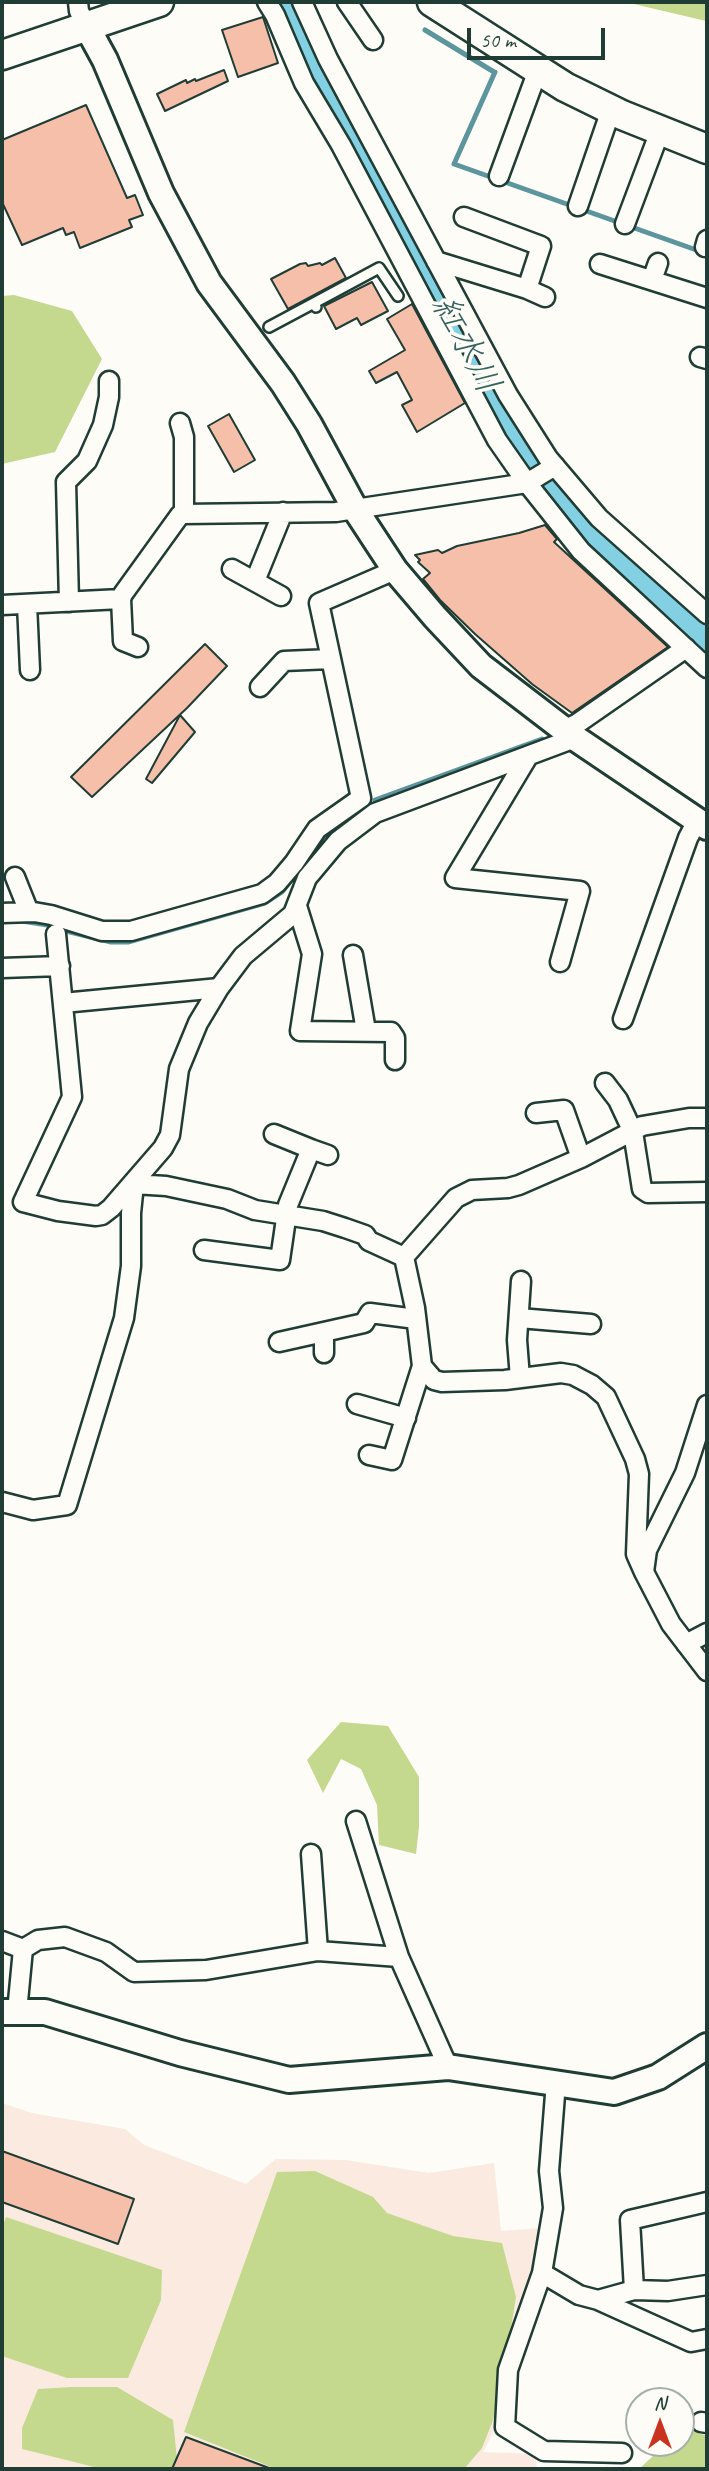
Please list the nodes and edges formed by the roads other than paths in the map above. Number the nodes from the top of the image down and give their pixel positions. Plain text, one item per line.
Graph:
1 (159, 2) edge
2 (267, 2) edge
3 (302, 2) edge
4 (347, 2) edge
5 (432, 2) edge
6 (83, 14) edge
7 (373, 40) dead end
8 (2, 55) edge
9 (538, 70) junction
10 (611, 110) junction
11 (660, 131) junction
12 (707, 149) edge
13 (499, 176) dead end
14 (578, 206) dead end
15 (464, 217) dead end
16 (625, 224) dead end
17 (436, 261) junction
18 (600, 264) dead end
19 (527, 289) junction
20 (398, 296) dead end
21 (545, 297) dead end
22 (707, 298) edge
23 (269, 327) dead end
24 (108, 381) dead end
25 (180, 423) dead end
26 (553, 467) junction
27 (528, 482) junction
28 (355, 509) junction
29 (283, 512) junction
30 (184, 514) junction
31 (232, 569) dead end
32 (395, 570) junction
33 (255, 581) junction
34 (281, 596) dead end
35 (121, 599) junction
36 (69, 602) junction
37 (27, 604) junction
38 (2, 605) edge
39 (707, 614) edge
40 (138, 648) dead end
41 (686, 648) junction
42 (331, 659) junction
43 (707, 668) edge
44 (30, 670) dead end
45 (260, 687) dead end
46 (569, 734) junction
47 (527, 758) junction
48 (702, 824) edge
49 (15, 877) dead end
50 (297, 906) junction
51 (29, 912) junction
52 (2, 914) edge
53 (57, 934) dead end
54 (354, 955) dead end
55 (560, 962) dead end
56 (60, 966) junction
57 (2, 968) edge
58 (219, 988) junction
59 (63, 1003) junction
60 (623, 1019) dead end
61 (366, 1031) junction
62 (395, 1060) dead end
63 (605, 1083) dead end
64 (536, 1113) dead end
65 (707, 1118) edge
66 (633, 1132) junction
67 (274, 1134) dead end
68 (581, 1158) junction
69 (134, 1184) junction
70 (707, 1192) edge
71 (286, 1215) junction
72 (204, 1250) dead end
73 (404, 1257) junction
74 (521, 1281) dead end
75 (519, 1318) junction
76 (416, 1319) junction
77 (591, 1324) dead end
78 (324, 1332) junction
79 (279, 1342) dead end
80 (324, 1353) dead end
81 (422, 1366) junction
82 (520, 1378) junction
83 (357, 1404) dead end
84 (707, 1405) edge
85 (406, 1418) junction
86 (369, 1455) dead end
87 (2, 1502) edge
88 (644, 1572) junction
89 (707, 1633) edge
90 (686, 1644) junction
91 (707, 1671) edge
92 (356, 1821) dead end
93 (312, 1854) dead end
94 (2, 1941) edge
95 (23, 1949) junction
96 (318, 1951) junction
97 (399, 1956) junction
98 (10, 2012) edge
99 (707, 2046) edge
100 (449, 2067) junction
101 (556, 2082) junction
102 (707, 2202) edge
103 (542, 2273) junction
104 (707, 2285) edge
105 (634, 2290) junction
106 (598, 2301) junction
107 (707, 2339) edge
108 (622, 2453) dead end

1 - 6 main road
2 - 27 street
3 - 17 street
4 - 7 street
5 - 9 main road
6 - 8 main road
6 - 28 street
9 - 10 main road
9 - 13 street
10 - 11 main road
10 - 14 street
11 - 12 main road
11 - 16 street
15 - 19 street
17 - 19 street
17 - 26 street
18 - 22 street
19 - 21 street
20 - 23 lane
24 - 36 street
25 - 30 street
26 - 27 street
26 - 39 street
27 - 28 street
27 - 41 street
28 - 29 street
28 - 32 street
29 - 30 street
29 - 33 street
30 - 35 street
31 - 33 street
32 - 42 street
32 - 46 street
33 - 34 street
35 - 36 street
35 - 40 street
36 - 37 street
37 - 38 street
37 - 44 street
41 - 43 street
41 - 46 street
42 - 45 street
42 - 51 street
46 - 47 street
46 - 48 street
47 - 50 street
47 - 55 street
48 - 60 street
49 - 51 street
50 - 58 street
50 - 61 street
51 - 52 street
53 - 56 street
54 - 61 street
56 - 57 street
56 - 59 street
58 - 59 street
58 - 69 street
59 - 69 street
61 - 62 street
63 - 66 street
64 - 68 street
65 - 66 street
66 - 68 street
66 - 70 street
67 - 71 street
68 - 73 street
69 - 71 street
69 - 87 street
71 - 72 street
71 - 73 street
73 - 76 street
74 - 75 street
75 - 77 street
75 - 82 street
76 - 78 street
76 - 81 street
78 - 79 street
78 - 80 street
81 - 82 street
81 - 85 street
82 - 88 street
83 - 85 street
84 - 88 street
85 - 86 street
88 - 90 street
89 - 90 street
90 - 91 street
92 - 97 street
93 - 96 street
94 - 95 street
95 - 96 street
95 - 98 street
96 - 97 street
97 - 100 street
98 - 100 street
99 - 101 street
100 - 101 street
101 - 103 street
102 - 105 street
103 - 106 street
103 - 108 street
104 - 105 street
105 - 106 street
106 - 107 street

